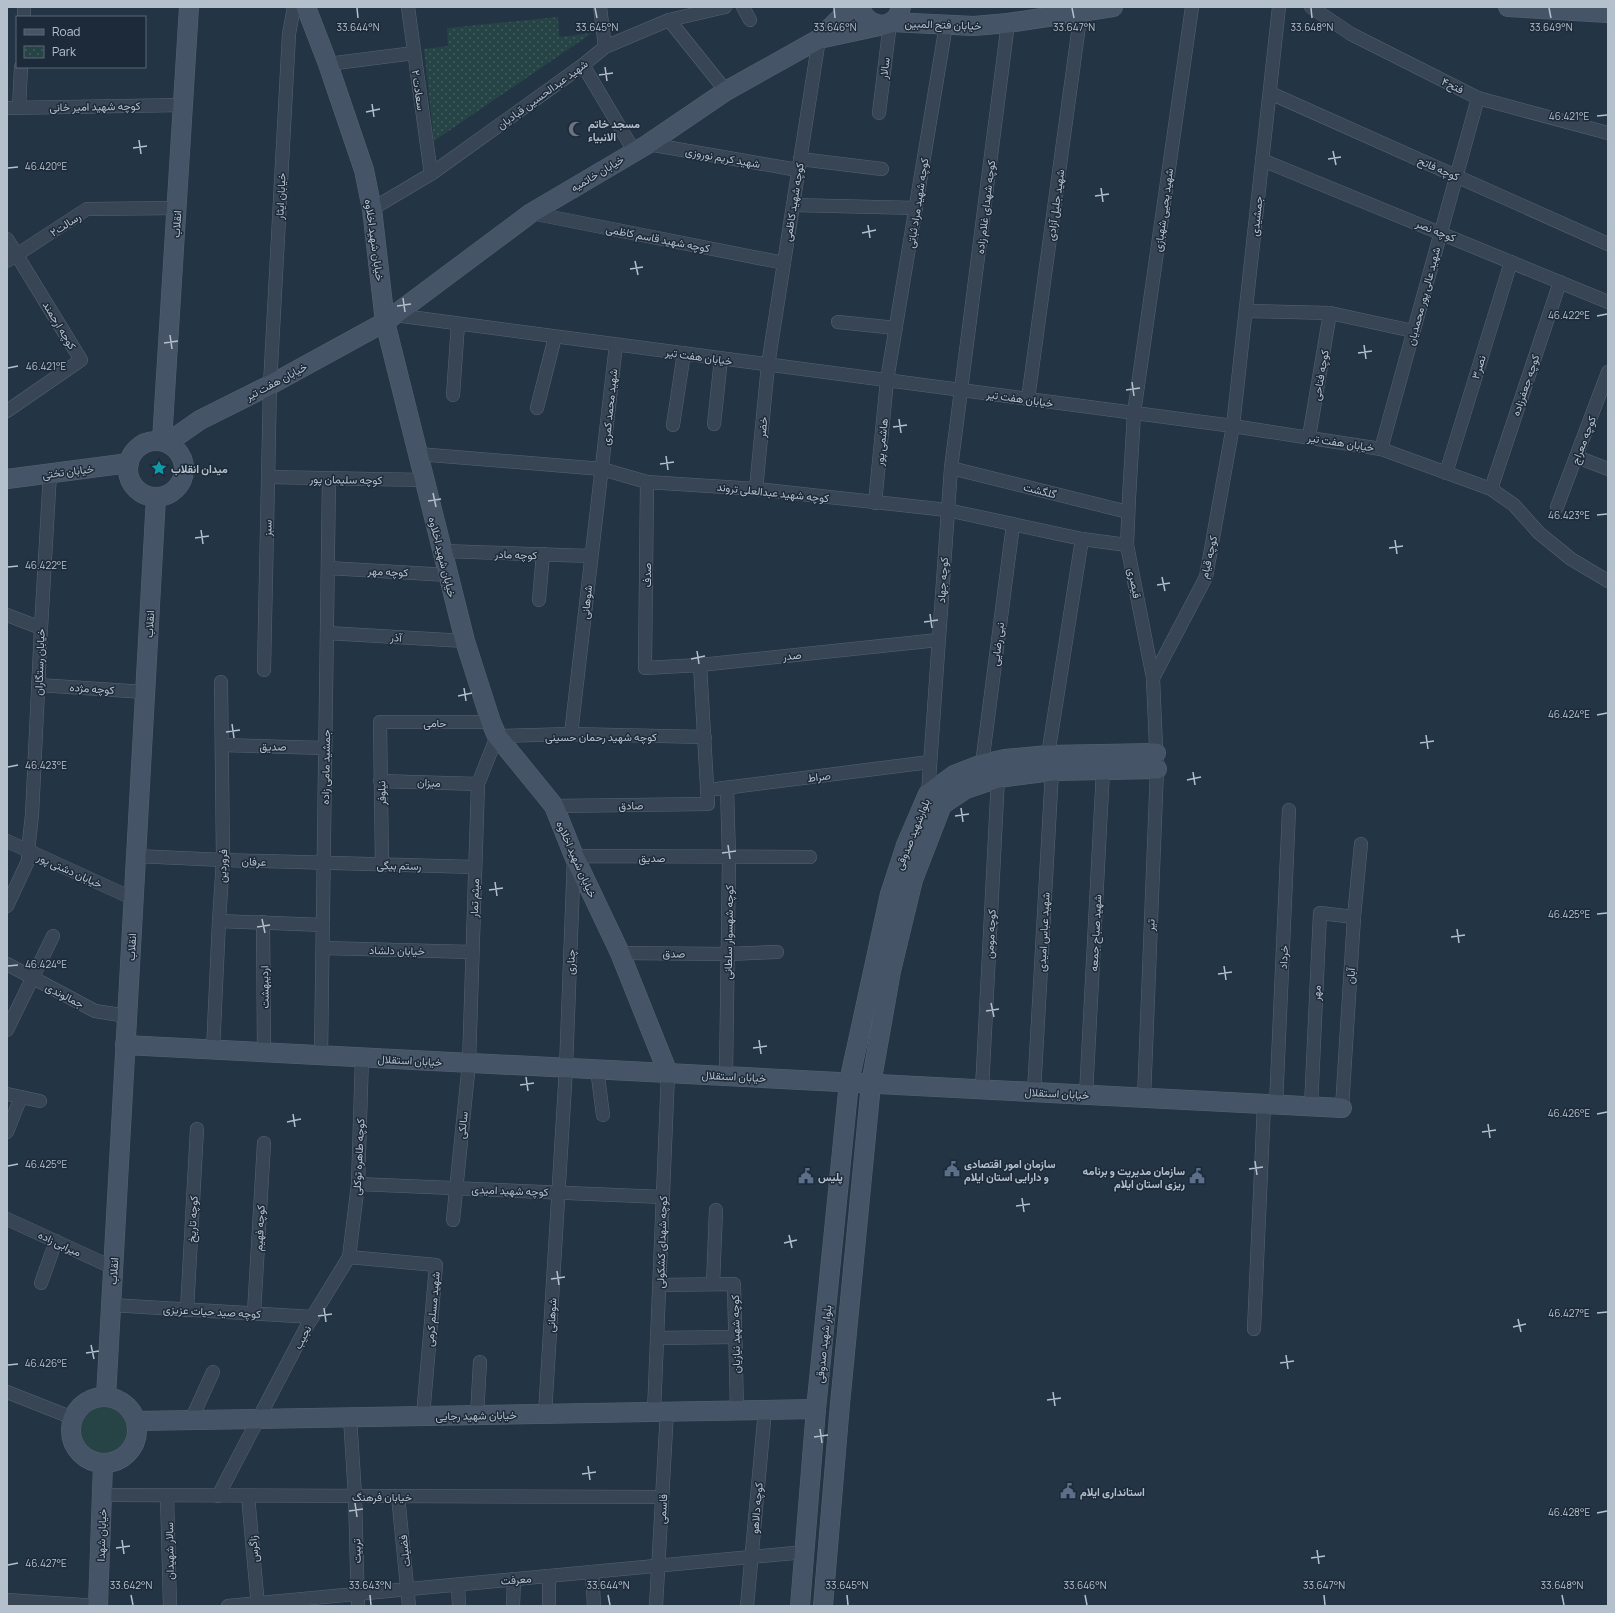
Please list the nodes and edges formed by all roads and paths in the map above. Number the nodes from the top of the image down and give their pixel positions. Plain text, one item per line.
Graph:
1 (190, 7) edge
2 (305, 7) edge
3 (408, 7) edge
4 (600, 7) edge
5 (726, 7) edge
6 (743, 7) edge
7 (851, 7) edge
8 (860, 7) edge
9 (1113, 7) edge
10 (1192, 7) edge
11 (1279, 7) edge
12 (1311, 7) edge
13 (1508, 7) edge
14 (1549, 9) edge
15 (1081, 11) junction
16 (1608, 13) edge
17 (892, 19) edge
18 (669, 20) junction
19 (750, 20) dead end
20 (1008, 23) junction
21 (946, 25) junction
22 (819, 38) junction
23 (605, 47) junction
24 (414, 53) junction
25 (328, 64) junction
26 (583, 65) junction
27 (21, 68) edge
28 (726, 91) junction
29 (1270, 93) junction
30 (1478, 98) junction
31 (183, 105) junction
32 (13, 108) edge
33 (879, 113) dead end
34 (1608, 133) edge
35 (641, 147) junction
36 (1262, 160) junction
37 (799, 165) junction
38 (882, 168) dead end
39 (431, 174) junction
40 (1456, 175) junction
41 (793, 205) junction
42 (177, 208) junction
43 (916, 208) junction
44 (372, 209) junction
45 (531, 213) junction
46 (1441, 232) junction
47 (7, 239) edge
48 (1608, 244) edge
49 (12, 258) edge
50 (784, 262) junction
51 (1511, 262) junction
52 (1560, 282) junction
53 (1608, 302) edge
54 (1246, 311) junction
55 (1330, 313) junction
56 (390, 319) junction
57 (838, 322) dead end
58 (458, 324) junction
59 (896, 328) junction
60 (1414, 331) junction
61 (555, 336) junction
62 (616, 345) junction
63 (684, 353) junction
64 (721, 359) junction
65 (768, 365) junction
66 (1608, 372) edge
67 (888, 380) junction
68 (270, 385) junction
69 (961, 390) junction
70 (1605, 394) edge
71 (453, 395) dead end
72 (1028, 399) junction
73 (537, 408) dead end
74 (7, 411) edge
75 (1134, 413) junction
76 (714, 424) dead end
77 (672, 425) dead end
78 (1233, 426) junction
79 (1309, 437) junction
80 (165, 442) junction
81 (1381, 449) junction
82 (418, 454) junction
83 (1577, 457) junction
84 (129, 463) junction
85 (950, 468) junction
86 (1608, 469) edge
87 (602, 470) junction
88 (50, 473) junction
89 (1446, 473) junction
90 (8, 477) edge
91 (268, 477) junction
92 (329, 478) junction
93 (424, 480) junction
94 (647, 482) junction
95 (756, 489) junction
96 (1490, 489) junction
97 (156, 497) junction
98 (875, 503) junction
99 (1557, 507) dead end
100 (947, 510) junction
101 (1128, 512) junction
102 (1013, 525) junction
103 (1082, 539) junction
104 (1127, 545) junction
105 (442, 551) junction
106 (543, 554) junction
107 (591, 556) junction
108 (328, 568) junction
109 (448, 575) junction
110 (1608, 581) edge
111 (539, 600) dead end
112 (7, 615) edge
113 (40, 628) junction
114 (327, 633) junction
115 (938, 640) junction
116 (465, 641) junction
117 (700, 665) junction
118 (645, 668) joint
119 (264, 670) dead end
120 (1153, 678) junction
121 (221, 682) dead end
122 (38, 685) junction
123 (145, 692) junction
124 (380, 722) joint
125 (494, 729) junction
126 (571, 734) junction
127 (705, 737) junction
128 (222, 745) junction
129 (325, 748) junction
130 (1156, 761) junction
131 (930, 762) junction
132 (1104, 762) junction
133 (1050, 763) junction
134 (982, 764) junction
135 (998, 778) junction
136 (380, 781) junction
137 (478, 784) junction
138 (727, 788) junction
139 (708, 790) junction
140 (935, 800) junction
141 (554, 806) junction
142 (1290, 810) dead end
143 (7, 841) edge
144 (1361, 844) dead end
145 (28, 851) junction
146 (136, 856) junction
147 (574, 856) junction
148 (810, 857) dead end
149 (729, 858) junction
150 (223, 860) junction
151 (324, 863) junction
152 (382, 865) junction
153 (475, 867) junction
154 (134, 899) junction
155 (7, 906) edge
156 (1354, 917) junction
157 (219, 921) junction
158 (263, 922) junction
159 (323, 925) junction
160 (53, 936) dead end
161 (323, 948) junction
162 (472, 952) junction
163 (620, 952) junction
164 (777, 952) dead end
165 (728, 954) junction
166 (7, 964) edge
167 (33, 978) junction
168 (127, 1016) junction
169 (7, 1030) edge
170 (125, 1045) junction
171 (213, 1050) junction
172 (264, 1052) junction
173 (321, 1055) junction
174 (362, 1057) junction
175 (469, 1063) junction
176 (566, 1068) junction
177 (597, 1069) junction
178 (668, 1073) junction
179 (726, 1076) junction
180 (849, 1082) junction
181 (871, 1084) junction
182 (982, 1090) junction
183 (1034, 1092) junction
184 (7, 1094) edge
185 (1086, 1095) junction
186 (21, 1097) junction
187 (1144, 1098) junction
188 (40, 1101) dead end
189 (1270, 1104) junction
190 (1311, 1106) junction
191 (1342, 1108) joint
192 (603, 1114) dead end
193 (197, 1129) dead end
194 (7, 1132) edge
195 (264, 1143) dead end
196 (358, 1184) junction
197 (456, 1188) junction
198 (558, 1192) junction
199 (663, 1197) junction
200 (716, 1210) dead end
201 (7, 1219) edge
202 (452, 1220) dead end
203 (56, 1241) junction
204 (349, 1257) junction
205 (114, 1268) junction
206 (41, 1283) dead end
207 (713, 1284) junction
208 (659, 1285) junction
209 (111, 1305) junction
210 (187, 1310) junction
211 (254, 1313) junction
212 (313, 1317) junction
213 (1254, 1329) dead end
214 (735, 1337) junction
215 (657, 1338) junction
216 (480, 1362) dead end
217 (212, 1372) dead end
218 (7, 1392) edge
219 (106, 1397) junction
220 (816, 1409) junction
221 (737, 1410) junction
222 (765, 1410) junction
223 (661, 1412) junction
224 (545, 1414) junction
225 (477, 1415) junction
226 (423, 1416) junction
227 (350, 1417) junction
228 (73, 1418) junction
229 (257, 1419) junction
230 (191, 1420) junction
231 (136, 1421) junction
232 (104, 1464) junction
233 (102, 1495) junction
234 (167, 1496) junction
235 (218, 1496) junction
236 (248, 1496) junction
237 (355, 1496) junction
238 (398, 1496) junction
239 (662, 1497) junction
240 (804, 1552) junction
241 (751, 1558) junction
242 (658, 1566) junction
243 (592, 1572) junction
244 (549, 1576) junction
245 (514, 1580) junction
246 (458, 1585) junction
247 (409, 1589) junction
248 (7, 1600) edge
249 (358, 1600) edge
250 (308, 1602) edge
251 (258, 1605) edge
252 (98, 1606) edge
253 (170, 1606) edge
254 (228, 1606) edge
255 (409, 1606) edge
256 (459, 1606) edge
257 (513, 1606) edge
258 (549, 1606) edge
259 (594, 1606) edge
260 (656, 1606) edge
261 (747, 1606) edge
262 (800, 1606) edge
263 (823, 1606) edge

1 - 31 street, انقلاب
2 - 25 street, خیابان شهید اخلاوه
2 - 68 street, خیابان ایثار
3 - 24 street, سعادت ۲
4 - 23 street
5 - 18 street, شهید عبدالحسین قبادیان
6 - 19 street
7 - 22 street, خیابان خاتمیه
8 - 17 street
9 - 15 street, خیابان فتح المبین
10 - 75 street, شهید یحیی شهبازی
11 - 29 street, جمشیدی
12 - 30 street, فتح۴
13 - 14 street
14 - 16 street
15 - 20 street, خیابان فتح المبین
15 - 72 street, شهید جلیل آزادی
17 - 21 street, خیابان فتح المبین
17 - 22 street, خیابان خاتمیه
17 - 33 street, سالار
18 - 23 street, شهید عبدالحسین قبادیان
18 - 28 street
20 - 21 street, خیابان فتح المبین
20 - 69 street, کوچه شهدای غلام زاده
21 - 43 street, کوچه شهید مراد ثباتی
22 - 28 street, خیابان خاتمیه
22 - 37 street, کوچه شهید کاظمی
23 - 26 street, شهید عبدالحسین قبادیان
24 - 25 street
24 - 39 street, سعادت ۲
25 - 44 street, خیابان شهید اخلاوه
26 - 35 street
26 - 39 street, شهید عبدالحسین قبادیان
27 - 32 street
28 - 35 street, خیابان خاتمیه
29 - 36 street, جمشیدی
29 - 40 street, کوچه فاتح
30 - 34 street, فتح۴
30 - 40 street, شهید عالی پور محمدیان
31 - 32 street, کوچه شهید امیر خانی
31 - 42 street, انقلاب
35 - 37 street, شهید کریم نوروزی
35 - 45 street, خیابان خاتمیه
36 - 46 street, کوچه نصر
36 - 54 street, جمشیدی
37 - 38 street, شهید کریم نوروزی
37 - 41 street, کوچه شهید کاظمی
39 - 44 street, شهید عبدالحسین قبادیان
40 - 46 street, شهید عالی پور محمدیان
40 - 48 street, کوچه فاتح
41 - 43 street
41 - 50 street, کوچه شهید کاظمی
42 - 49 street, رسالت۲
42 - 80 street, انقلاب
43 - 59 street, کوچه شهید مراد ثباتی
44 - 56 street, خیابان شهید اخلاوه
45 - 50 street, کوچه شهید قاسم کاظمی
45 - 56 street, خیابان خاتمیه
46 - 51 street, کوچه نصر
46 - 60 street, شهید عالی پور محمدیان
47 - 49 street
49 - 74 street, کوچه ارجمند
50 - 65 street, کوچه شهید کاظمی
51 - 52 street, کوچه نصر
51 - 89 street, نصر۳
52 - 53 street, کوچه نصر
52 - 96 street, کوچه جعفرزاده
54 - 55 street
54 - 78 street, جمشیدی
55 - 60 street
55 - 79 street, کوچه فتاحی
56 - 58 street, خیابان هفت تیر
56 - 68 street, خیابان هفت تیر
56 - 82 street, خیابان شهید اخلاوه
57 - 59 street
58 - 61 street, خیابان هفت تیر
58 - 71 street
59 - 67 street, کوچه شهید مراد ثباتی
60 - 81 street, شهید عالی پور محمدیان
61 - 62 street, خیابان هفت تیر
61 - 73 street
62 - 63 street, خیابان هفت تیر
62 - 87 street, شهید محمد کمری
63 - 64 street, خیابان هفت تیر
63 - 77 street
64 - 65 street, خیابان هفت تیر
64 - 76 street
65 - 67 street, خیابان هفت تیر
65 - 95 street, خضر
66 - 70 street, کوچه معراج
67 - 69 street, خیابان هفت تیر
67 - 98 street, هاشمی پور
68 - 80 street, خیابان هفت تیر
68 - 91 street, سبز
69 - 72 street, خیابان هفت تیر
69 - 85 street, کوچه جهاد
70 - 83 street, کوچه معراج
72 - 75 street, خیابان هفت تیر
75 - 78 street, خیابان هفت تیر
75 - 101 street, قیصری
78 - 79 street, خیابان هفت تیر
78 - 120 street, کوچه قیام
79 - 81 street, خیابان هفت تیر
80 - 84 street
80 - 97 street
81 - 89 street, خیابان هفت تیر
82 - 87 street, کوچه شهید عبدالعلی تروند
82 - 93 street, خیابان شهید اخلاوه
83 - 86 street
83 - 99 street, کوچه معراج
84 - 88 street, خیابان تختی
84 - 97 street
85 - 100 street, کوچه جهاد
85 - 101 street, گلگشت
87 - 94 street, کوچه شهید عبدالعلی تروند
87 - 107 street, شوهانی
88 - 90 street, خیابان تختی
88 - 113 street, خیابان رستگاران
89 - 96 street, خیابان هفت تیر
91 - 92 street, کوچه سلیمان پور
91 - 119 street, سبز
92 - 93 street, کوچه سلیمان پور
92 - 108 street, جمشید مامی زاده
93 - 105 street, خیابان شهید اخلاوه
94 - 95 street, کوچه شهید عبدالعلی تروند
94 - 118 street, صدف
95 - 98 street, کوچه شهید عبدالعلی تروند
96 - 110 street, خیابان هفت تیر
97 - 123 street, انقلاب
98 - 100 street, کوچه شهید عبدالعلی تروند
100 - 102 street, کوچه شهید عبدالعلی تروند
100 - 115 street, کوچه جهاد
101 - 104 street, قیصری
102 - 103 street, کوچه شهید عبدالعلی تروند
102 - 134 street, نبی رضایی
103 - 104 street, کوچه شهید عبدالعلی تروند
103 - 133 street, شهید عباس امیدی
104 - 120 street, قیصری
105 - 106 street, کوچه مادر
105 - 109 street, خیابان شهید اخلاوه
106 - 107 street, کوچه مادر
106 - 111 street
107 - 126 street, شوهانی
108 - 109 street, کوچه مهر
108 - 114 street, جمشید مامی زاده
109 - 116 street, خیابان شهید اخلاوه
112 - 113 street
113 - 122 street, خیابان رستگاران
114 - 116 street, آذر
114 - 129 street, جمشید مامی زاده
115 - 117 street, صدر
115 - 131 street, کوچه جهاد
116 - 125 street, خیابان شهید اخلاوه
117 - 118 street, صدر
117 - 127 street
120 - 130 street, قیصری
121 - 128 street, فروردین
122 - 123 street, کوچه مژده
122 - 145 street, خیابان رستگاران
123 - 146 street, انقلاب
124 - 125 street, حامی
124 - 136 street, نیلوفر
125 - 126 street, کوچه شهید رحمان حسینی
125 - 137 street, میثم تمار
125 - 141 street, خیابان شهید اخلاوه
126 - 127 street, کوچه شهید رحمان حسینی
127 - 139 street
128 - 129 street, صدیق
128 - 150 street, فروردین
129 - 151 street, جمشید مامی زاده
130 - 132 street, بلوارشهید صدوقی
130 - 187 street, تیر
131 - 138 street, صراط
131 - 140 street, کوچه جهاد
132 - 133 street, بلوارشهید صدوقی
132 - 185 street, شهید صباح جمعه
133 - 134 street, بلوارشهید صدوقی
133 - 135 street, بلوارشهید صدوقی
133 - 183 street, شهید عباس امیدی
134 - 140 street, بلوارشهید صدوقی
135 - 140 street, بلوارشهید صدوقی
135 - 182 street, کوچه مومن
136 - 137 street, میزان
136 - 152 street, نیلوفر
137 - 153 street, میثم تمار
138 - 139 street, صراط
138 - 149 street, کوچه شهسوار سلطانی
139 - 141 street, صادق
140 - 180 street, بلوارشهید صدوقی
140 - 181 street, بلوارشهید صدوقی
141 - 147 street, خیابان شهید اخلاوه
142 - 189 street, خرداد
143 - 145 street, خیابان دشتی پور
144 - 156 street, آبان
145 - 154 street, خیابان دشتی پور
145 - 155 street, خیابان رستگاران
146 - 150 street, عرفان
146 - 154 street, انقلاب
147 - 149 street, صدیق
147 - 163 street, خیابان شهید اخلاوه
147 - 176 street, چناری
148 - 149 street, صدیق
149 - 165 street, کوچه شهسوار سلطانی
150 - 151 street, عرفان
150 - 157 street, فروردین
151 - 152 street, رستم بیگی
151 - 159 street, جمشید مامی زاده
152 - 153 street, رستم بیگی
153 - 162 street, میثم تمار
154 - 168 street, انقلاب
156 - 190 street, مهر
156 - 191 street, آبان
157 - 158 street
157 - 171 street, فروردین
158 - 159 street
158 - 172 street, اردیبهشت
159 - 161 street, جمشید مامی زاده
160 - 167 street
161 - 162 street, خیابان دلشاد
161 - 173 street, جمشید مامی زاده
162 - 175 street, میثم تمار
163 - 165 street, صدق
163 - 178 street, خیابان شهید اخلاوه
164 - 165 street, صدق
165 - 179 street, کوچه شهسوار سلطانی
166 - 167 street, جمالوندی
167 - 168 street, جمالوندی
167 - 169 street
168 - 170 street, انقلاب
170 - 171 street, خیابان استقلال
170 - 205 street, انقلاب
171 - 172 street, خیابان استقلال
172 - 173 street, خیابان استقلال
173 - 174 street, خیابان استقلال
174 - 175 street, خیابان استقلال
174 - 196 street, کوچه طاهره توکلی
175 - 176 street, خیابان استقلال
175 - 197 street, سالکی
176 - 177 street, خیابان استقلال
176 - 198 street, چناری
177 - 178 street, خیابان استقلال
177 - 192 street
178 - 179 street, خیابان استقلال
178 - 199 street, کوچه شهدای کشکولی
179 - 180 street, خیابان استقلال
180 - 181 street, خیابان استقلال
180 - 220 street, بلوار شهید صدوقی
181 - 182 street, خیابان استقلال
181 - 263 street, بلوار شهید صدوقی
182 - 183 street, خیابان استقلال
183 - 185 street, خیابان استقلال
184 - 186 street
185 - 187 street, خیابان استقلال
186 - 188 street
186 - 194 street
187 - 189 street, خیابان استقلال
189 - 190 street, خیابان استقلال
189 - 213 street, خرداد
190 - 191 street, خیابان استقلال
193 - 210 street, کوچه تاریخ
195 - 211 street, کوچه فهیم
196 - 197 street, کوچه شهید امیدی
196 - 204 street, کوچه طاهره توکلی
197 - 198 street, کوچه شهید امیدی
197 - 202 street, سالکی
198 - 199 street, کوچه شهید امیدی
198 - 224 street, شوهانی
199 - 208 street, کوچه شهدای کشکولی
200 - 207 street
201 - 203 street, میرابی زاده
203 - 205 street, میرابی زاده
203 - 206 street
204 - 212 street, نجیب
204 - 226 street, شهید مسلم کرمی
205 - 209 street, انقلاب
207 - 208 street, کوچه شهید نیازیان
207 - 214 street, کوچه شهید نیازیان
208 - 215 street, کوچه شهدای کشکولی
209 - 210 street, کوچه صید حیات عزیزی
209 - 219 street, انقلاب
210 - 211 street, کوچه صید حیات عزیزی
211 - 212 street, کوچه صید حیات عزیزی
212 - 229 street, نجیب
214 - 215 street
214 - 221 street, کوچه شهید نیازیان
215 - 223 street, کوچه شهدای کشکولی
216 - 225 street
217 - 230 street
218 - 228 street
219 - 228 street
219 - 231 street
220 - 222 street, خیابان شهید رجایی
220 - 240 street, بلوار شهید صدوقی
221 - 222 street, خیابان شهید رجایی
221 - 223 street, خیابان شهید رجایی
222 - 241 street, کوچه دالاهو
223 - 224 street, خیابان شهید رجایی
223 - 239 street, قاسمی
224 - 225 street, خیابان شهید رجایی
225 - 226 street, خیابان شهید رجایی
226 - 227 street, خیابان شهید رجایی
227 - 229 street, خیابان شهید رجایی
227 - 237 street, تربیت
228 - 232 street
229 - 230 street, خیابان شهید رجایی
229 - 235 street, نجیب
230 - 231 street, خیابان شهید رجایی
231 - 232 street
232 - 233 street, خیابان شهدا
233 - 234 street, خیابان فرهنگ
233 - 252 street, خیابان شهدا
234 - 235 street, خیابان فرهنگ
234 - 253 street, سالار شهیدان
235 - 236 street, خیابان فرهنگ
236 - 237 street, خیابان فرهنگ
236 - 251 street, زاگرس
237 - 238 street, خیابان فرهنگ
237 - 249 street, تربیت
238 - 239 street, خیابان فرهنگ
238 - 247 street, فضیلت
239 - 242 street, قاسمی
240 - 241 street, معرفت
240 - 262 street, بلوار شهید صدوقی
241 - 242 street, معرفت
241 - 261 street, کوچه دالاهو
242 - 243 street, معرفت
242 - 260 street, قاسمی
243 - 244 street, معرفت
243 - 259 street
244 - 245 street, معرفت
244 - 258 street
245 - 246 street, معرفت
245 - 257 street
246 - 247 street, معرفت
246 - 256 street
247 - 249 street, معرفت
247 - 255 street, فضیلت
248 - 252 street
249 - 250 street, معرفت
250 - 251 street, معرفت
251 - 254 street, معرفت

